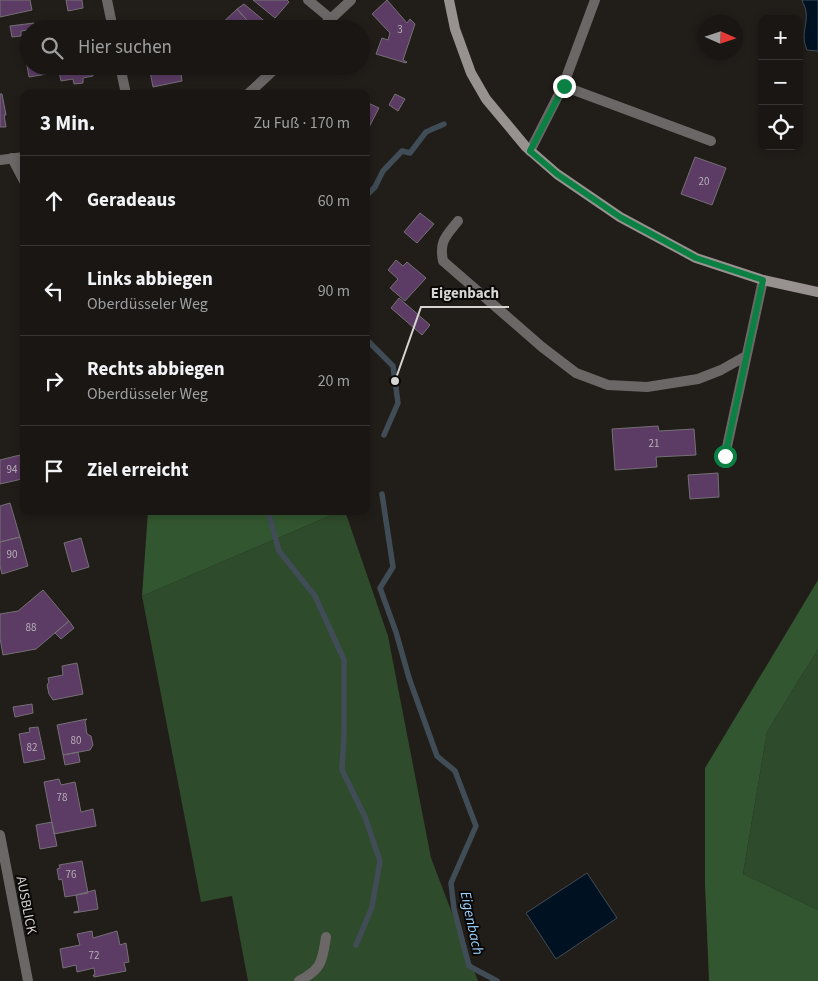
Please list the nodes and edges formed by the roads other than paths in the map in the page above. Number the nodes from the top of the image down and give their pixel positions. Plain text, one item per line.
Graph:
1 (107, 0) edge
2 (308, 0) edge
3 (351, 0) edge
4 (449, 0) edge
5 (595, 0) edge
6 (331, 19) joint
7 (111, 20) edge
8 (122, 75) edge
9 (268, 75) edge
10 (564, 86) junction
11 (125, 90) edge
12 (252, 90) edge
13 (710, 141) dead end
14 (530, 151) junction
15 (20, 157) edge
16 (12, 158) junction
17 (0, 160) edge
18 (20, 173) edge
19 (458, 221) dead end
20 (763, 280) junction
21 (818, 292) edge
22 (746, 356) junction
23 (725, 456) dead end
24 (0, 834) edge
25 (326, 937) dead end
26 (28, 981) edge
27 (299, 981) edge

1 - 7 street
2 - 6 street
3 - 6 street
4 - 14 street
5 - 10 street
8 - 11 street
9 - 12 street
10 - 13 street
10 - 14 street
14 - 20 street
15 - 16 street
16 - 17 street
16 - 18 street
19 - 22 street
20 - 21 street
20 - 22 street
22 - 23 street
24 - 26 street, AUSBLICK
25 - 27 street

